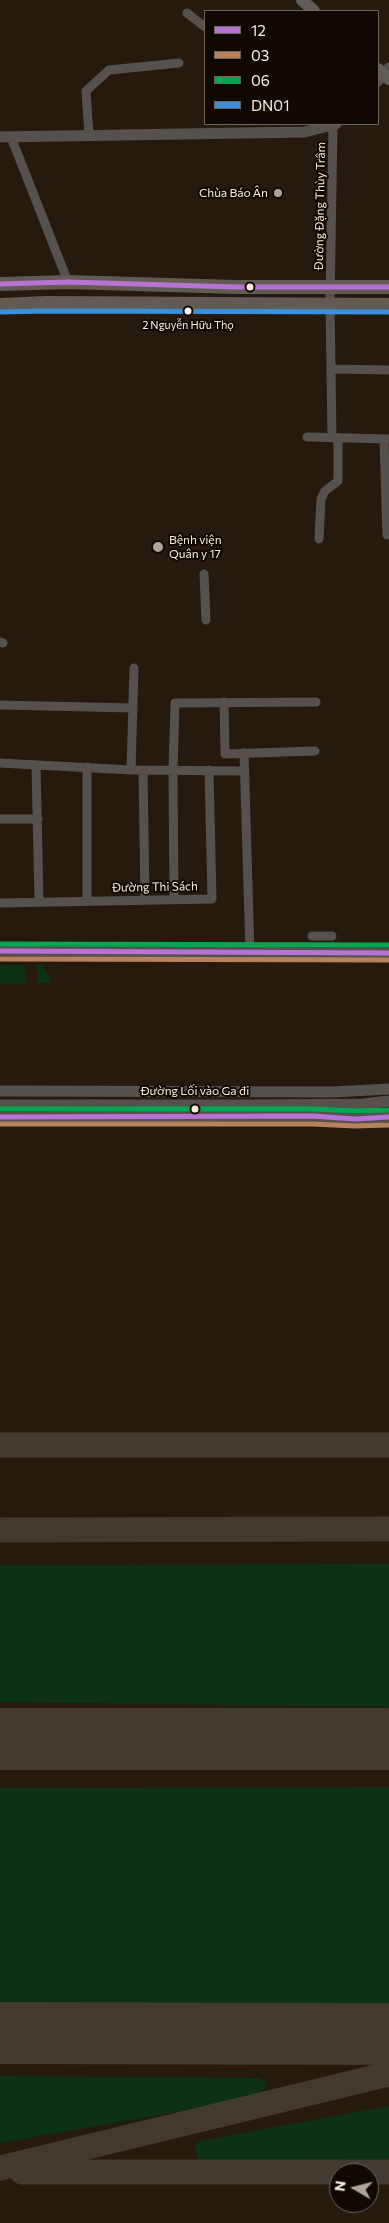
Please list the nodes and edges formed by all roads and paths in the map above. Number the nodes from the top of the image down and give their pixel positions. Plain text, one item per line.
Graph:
1 (302, 0) edge
2 (313, 10) edge
3 (187, 13) dead end
4 (204, 26) edge
5 (179, 63) dead end
6 (335, 125) edge
7 (259, 128) edge
8 (88, 135) junction
9 (6, 137) edge
10 (68, 282) junction
11 (0, 284) edge
12 (331, 286) junction
13 (389, 287) edge
14 (330, 303) junction
15 (0, 305) edge
16 (389, 305) edge
17 (332, 368) junction
18 (389, 370) edge
19 (308, 437) dead end
20 (335, 438) junction
21 (387, 439) edge
22 (387, 535) dead end
23 (319, 539) dead end
24 (204, 574) dead end
25 (206, 620) dead end
26 (134, 668) dead end
27 (224, 702) junction
28 (316, 702) dead end
29 (0, 705) edge
30 (132, 708) junction
31 (315, 751) dead end
32 (244, 753) junction
33 (0, 764) edge
34 (36, 765) junction
35 (87, 767) junction
36 (131, 770) junction
37 (143, 770) junction
38 (173, 770) junction
39 (209, 770) junction
40 (244, 771) junction
41 (0, 819) edge
42 (38, 819) junction
43 (146, 899) junction
44 (174, 899) junction
45 (87, 901) junction
46 (0, 902) edge
47 (39, 902) junction
48 (312, 936) dead end
49 (332, 936) dead end
50 (0, 951) edge
51 (250, 953) junction
52 (389, 953) edge
53 (389, 1089) edge
54 (0, 1091) edge
55 (389, 1101) edge
56 (0, 1105) edge
57 (0, 1117) edge
58 (389, 1117) edge

1 - 2 main road
3 - 4 street
5 - 8 street
6 - 7 street
6 - 12 street, Đường Đặng Thùy Trâm
7 - 8 street
8 - 9 street
9 - 10 street
10 - 11 main road
10 - 12 main road
12 - 13 main road
12 - 14 street, Đường Đặng Thùy Trâm
14 - 15 main road
14 - 16 main road
14 - 17 street, Đường Đặng Thùy Trâm
17 - 18 street
17 - 20 street, Đường Đặng Thùy Trâm
19 - 20 street
20 - 21 street
20 - 23 street, Đường Đặng Thùy Trâm
21 - 22 street
24 - 25 street
26 - 30 street
27 - 28 street
27 - 32 street
27 - 38 street
29 - 30 street
30 - 36 street
31 - 32 street
32 - 40 street
33 - 34 street
34 - 35 street
34 - 42 street
35 - 36 street
35 - 45 street
36 - 37 street
37 - 38 street
37 - 43 street
38 - 39 street
38 - 44 street
39 - 40 street
39 - 44 street, Đường Thi Sách
40 - 51 street
41 - 42 street
42 - 47 street
43 - 44 street, Đường Thi Sách
43 - 45 street, Đường Thi Sách
45 - 47 street, Đường Thi Sách
46 - 47 street, Đường Thi Sách
48 - 49 street
50 - 51 street
51 - 52 street
53 - 54 street
55 - 56 street, Đường Lối vào Ga đi
57 - 58 street

